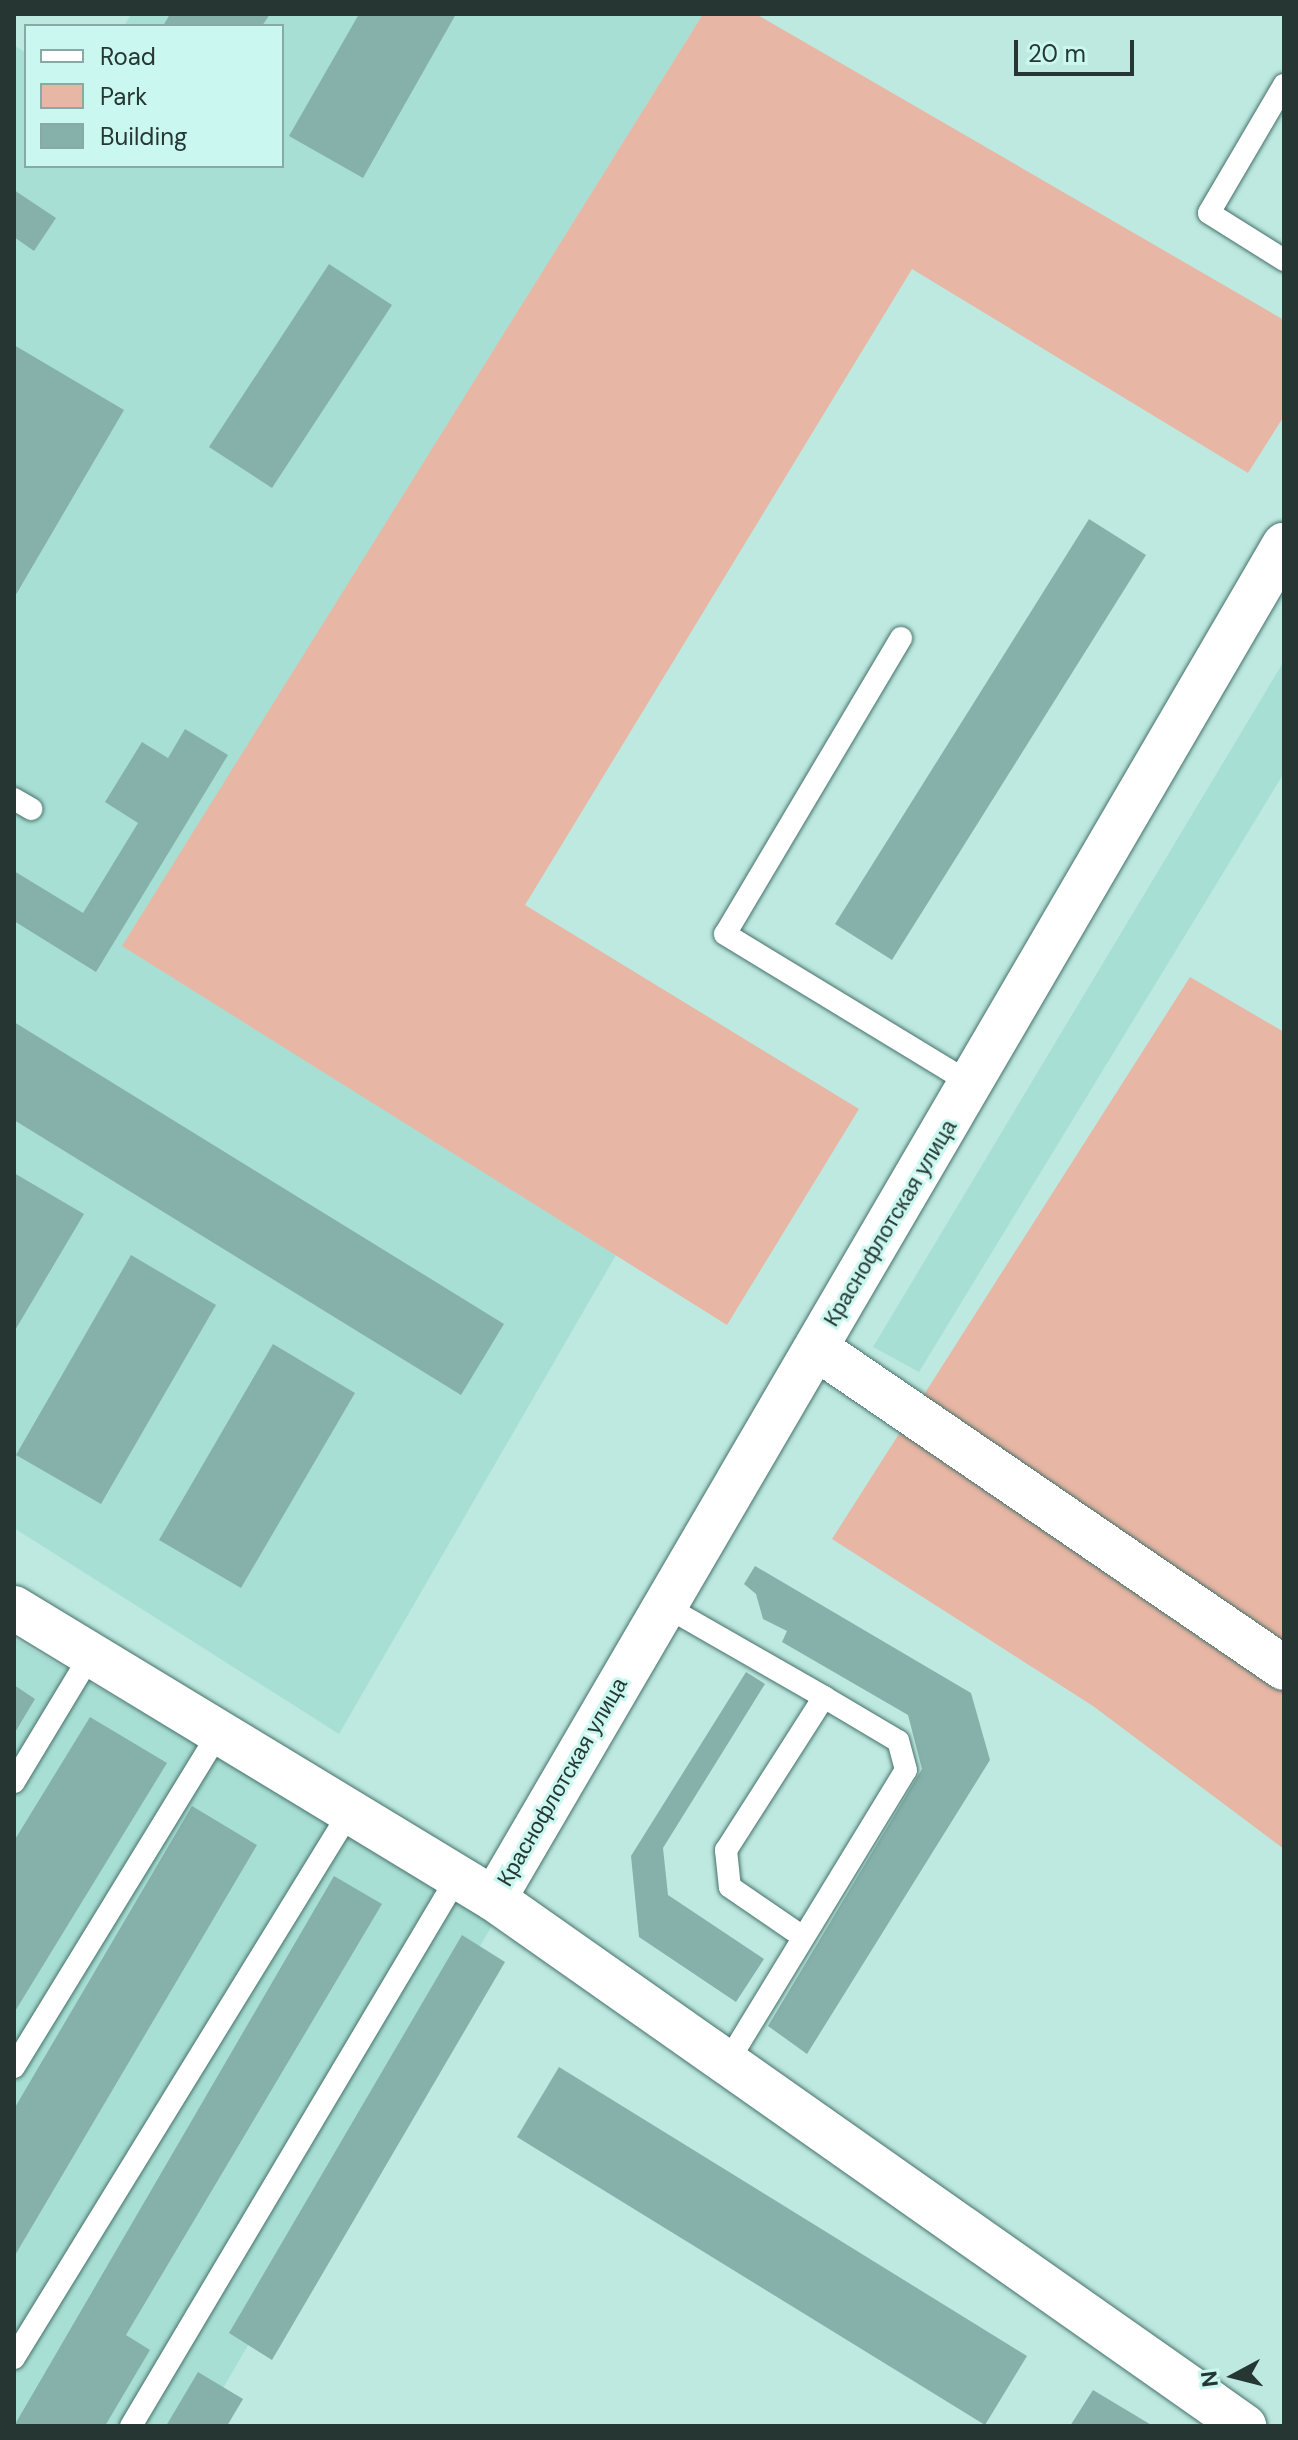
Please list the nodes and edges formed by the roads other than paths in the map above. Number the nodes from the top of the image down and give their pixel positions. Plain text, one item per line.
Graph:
1 (1284, 85) edge
2 (1284, 260) edge
3 (1284, 545) edge
4 (901, 638) dead end
5 (972, 1084) junction
6 (816, 1348) junction
7 (665, 1606) junction
8 (14, 1608) edge
9 (90, 1656) junction
10 (1284, 1668) edge
11 (824, 1697) junction
12 (218, 1734) junction
13 (14, 1782) edge
14 (349, 1813) junction
15 (458, 1876) junction
16 (494, 1899) junction
17 (803, 1937) junction
18 (727, 2063) junction
19 (14, 2067) edge
20 (14, 2358) edge
21 (131, 2426) edge
22 (1244, 2426) edge

1 - 2 lane
3 - 5 street, Краснофлотская улица
4 - 5 lane
5 - 6 street, Краснофлотская улица
6 - 7 street, Краснофлотская улица
6 - 10 street
7 - 11 lane
7 - 16 street, Краснофлотская улица
8 - 9 street
9 - 12 street
9 - 13 lane
11 - 17 lane
11 - 17 lane
12 - 14 street
12 - 19 lane
14 - 15 street
14 - 20 lane
15 - 16 street
15 - 21 lane
16 - 18 street
17 - 18 lane
18 - 22 street

